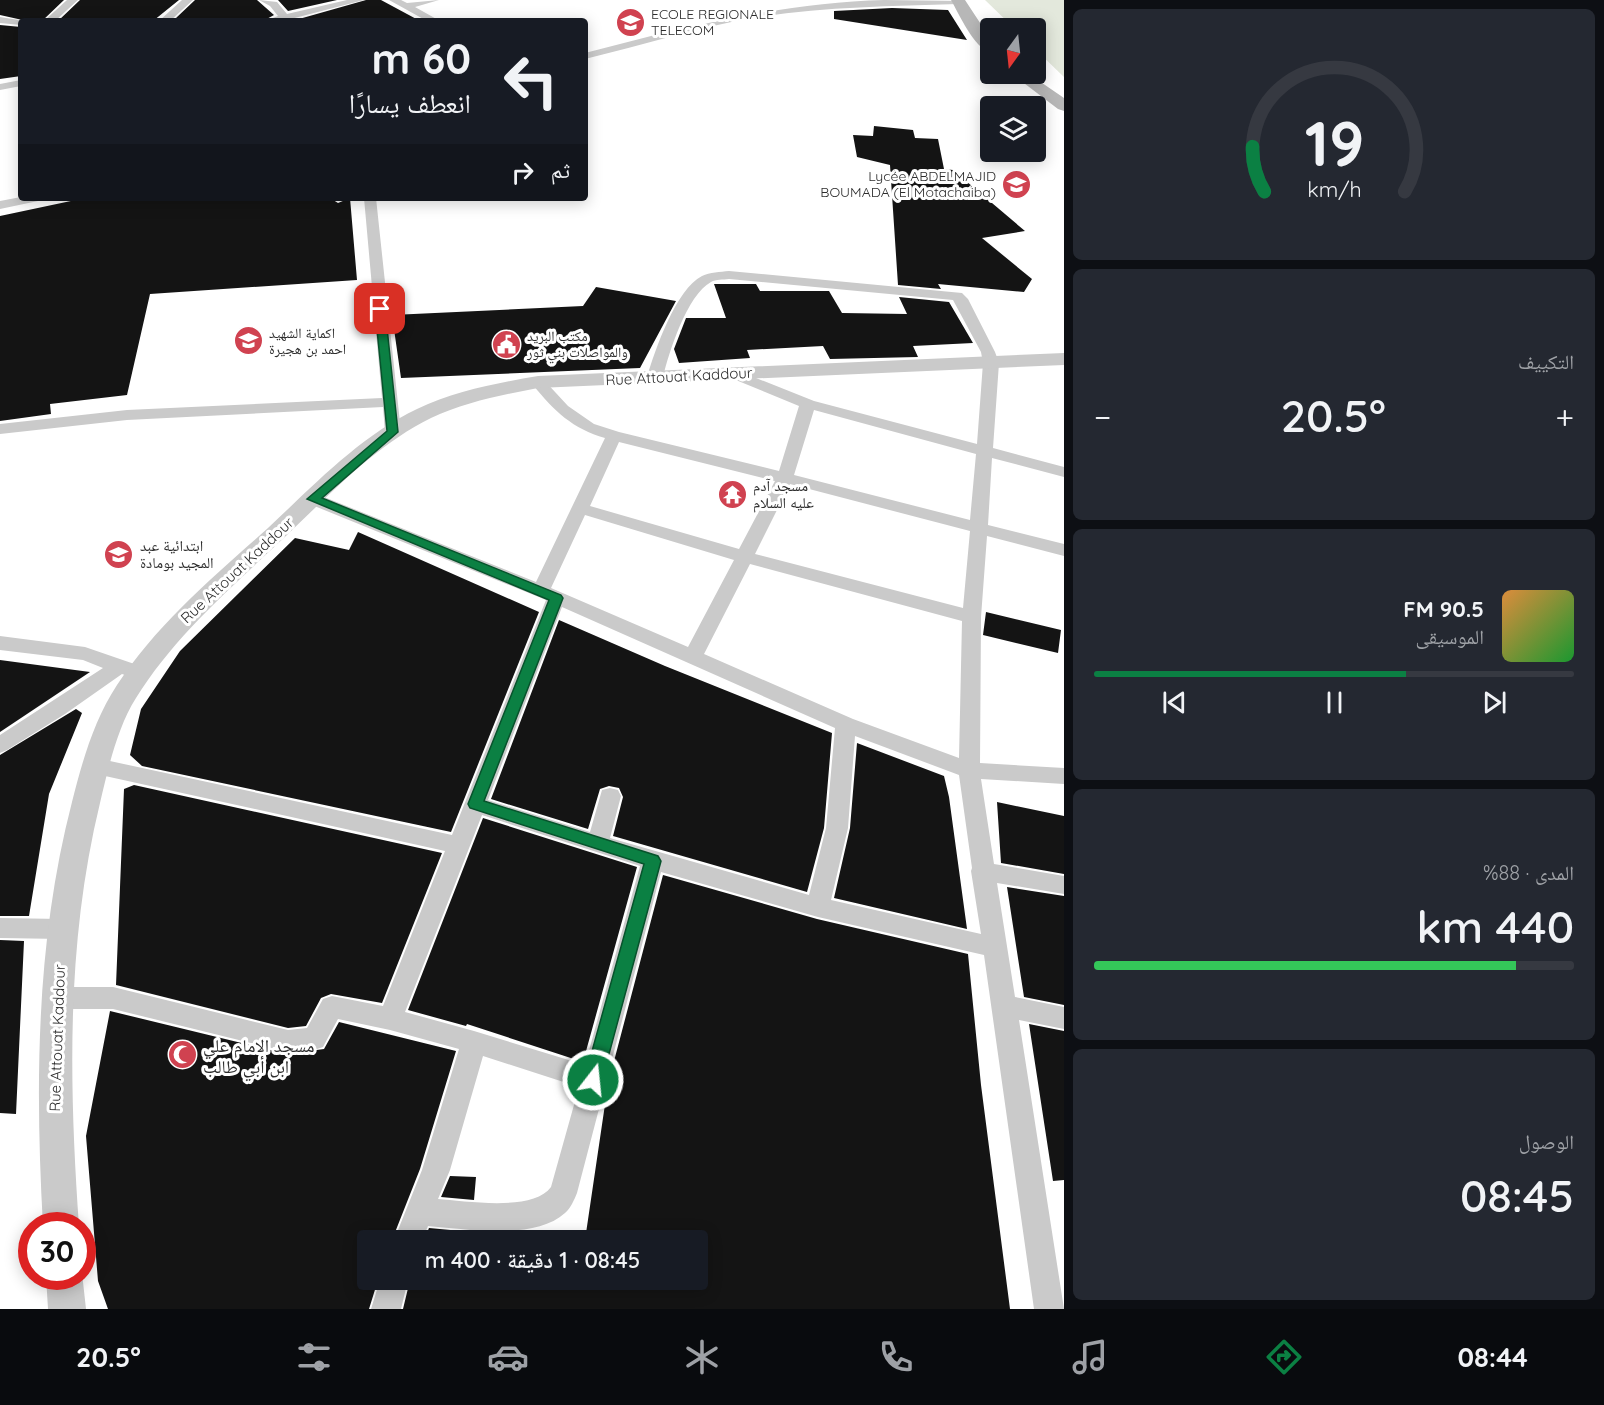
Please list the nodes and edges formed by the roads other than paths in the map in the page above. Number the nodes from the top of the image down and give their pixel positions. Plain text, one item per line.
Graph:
1 (73, 0) edge
2 (188, 0) edge
3 (264, 0) edge
4 (315, 0) edge
5 (359, 0) edge
6 (394, 0) edge
7 (434, 0) edge
8 (958, 0) edge
9 (970, 0) edge
10 (866, 2) edge
11 (838, 3) edge
12 (406, 6) junction
13 (290, 16) junction
14 (52, 18) edge
15 (167, 18) edge
16 (282, 18) edge
17 (429, 18) edge
18 (984, 18) edge
19 (2, 22) edge
20 (18, 22) edge
21 (980, 36) edge
22 (588, 55) edge
23 (1046, 79) edge
24 (18, 84) edge
25 (1034, 84) edge
26 (0, 87) edge
27 (1064, 93) edge
28 (1064, 106) edge
29 (19, 201) edge
30 (370, 201) edge
31 (0, 205) edge
32 (1064, 359) edge
33 (991, 363) junction
34 (731, 373) junction
35 (655, 377) junction
36 (538, 382) junction
37 (390, 402) junction
38 (808, 404) junction
39 (0, 429) edge
40 (393, 432) junction
41 (614, 436) junction
42 (983, 451) junction
43 (1064, 471) edge
44 (785, 478) junction
45 (313, 499) junction
46 (579, 508) junction
47 (977, 527) junction
48 (1064, 550) edge
49 (745, 557) junction
50 (549, 595) junction
51 (972, 617) junction
52 (0, 643) edge
53 (693, 656) junction
54 (128, 670) junction
55 (846, 724) junction
56 (0, 745) edge
57 (96, 766) junction
58 (969, 770) junction
59 (1064, 776) edge
60 (610, 796) dead end
61 (476, 804) junction
62 (598, 843) junction
63 (457, 845) junction
64 (653, 861) junction
65 (982, 872) junction
66 (1064, 885) edge
67 (818, 907) junction
68 (0, 928) edge
69 (62, 929) junction
70 (994, 947) junction
71 (56, 998) junction
72 (1003, 1006) junction
73 (390, 1018) junction
74 (1064, 1018) edge
75 (474, 1042) junction
76 (593, 1080) junction
77 (420, 1211) junction
78 (60, 1212) edge
79 (412, 1230) edge
80 (66, 1290) edge
81 (391, 1290) edge
82 (67, 1309) edge
83 (386, 1309) edge
84 (1049, 1309) edge

1 - 14 street
2 - 15 street
3 - 13 street
4 - 13 street
5 - 13 street
6 - 12 street
7 - 12 street
8 - 10 street
8 - 21 main road
9 - 18 main road
10 - 11 street
11 - 22 street
12 - 17 street
13 - 16 street
19 - 20 street
23 - 27 main road
24 - 26 street
25 - 28 main road
29 - 31 street
30 - 37 street
32 - 33 street, Rue Attouat Kaddour
33 - 34 street, Rue Attouat Kaddour
33 - 35 street
33 - 42 street
34 - 35 street, Rue Attouat Kaddour
34 - 38 street
35 - 36 street, Rue Attouat Kaddour
36 - 40 street, Rue Attouat Kaddour
36 - 41 street
37 - 39 street
37 - 40 street
38 - 42 street
38 - 44 street
40 - 45 street, Rue Attouat Kaddour
41 - 44 street
41 - 46 street
42 - 43 street
42 - 47 street
44 - 47 street
44 - 49 street
45 - 50 street
45 - 54 street, Rue Attouat Kaddour
46 - 49 street
46 - 50 street
47 - 48 street
47 - 51 street
49 - 51 street
49 - 53 street
50 - 53 street
50 - 61 street
51 - 58 street
52 - 54 street
53 - 55 street
54 - 56 street
54 - 57 street, Rue Attouat Kaddour
55 - 58 street
55 - 67 street
57 - 63 street
57 - 69 street, Rue Attouat Kaddour
58 - 59 street
58 - 65 street
60 - 62 street
61 - 62 street
61 - 63 street
62 - 64 street
63 - 73 street
64 - 67 street
64 - 76 street
65 - 66 street
65 - 70 street
67 - 70 street
68 - 69 street
69 - 71 street, Rue Attouat Kaddour
70 - 72 street
71 - 73 street
71 - 78 street, Rue Attouat Kaddour
72 - 74 street
72 - 84 street
73 - 75 street
75 - 76 street
75 - 77 street
76 - 77 street
77 - 79 street
80 - 82 street
81 - 83 street

